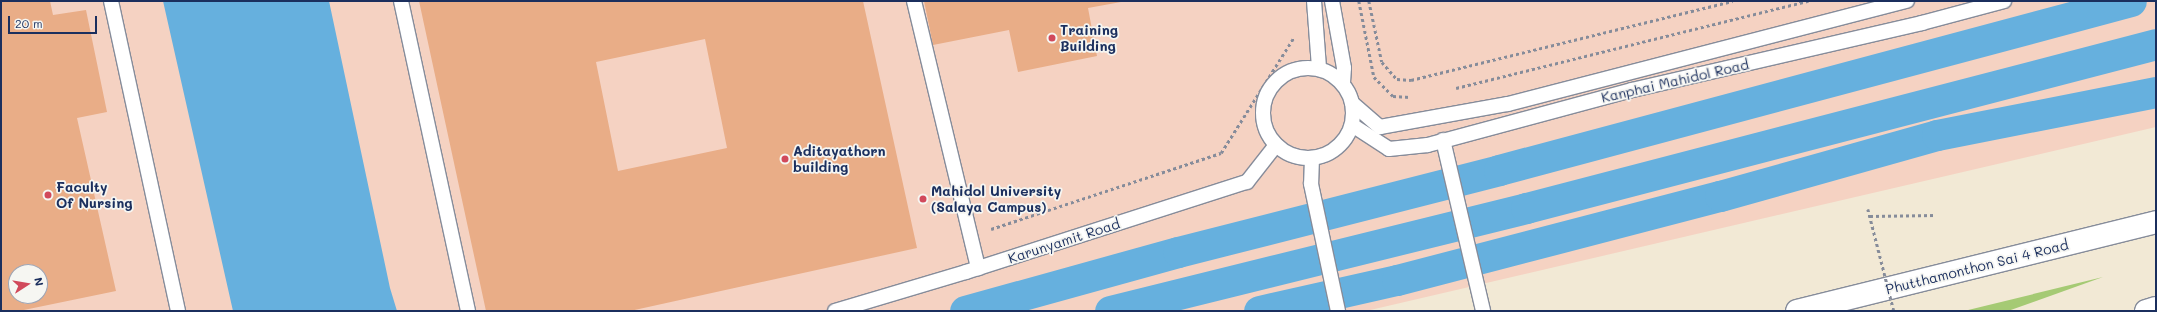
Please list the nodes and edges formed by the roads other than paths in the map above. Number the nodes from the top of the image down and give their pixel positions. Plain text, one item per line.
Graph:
1 (111, 1) edge
2 (401, 1) edge
3 (914, 1) edge
4 (1314, 1) edge
5 (1332, 1) edge
6 (1907, 1) edge
7 (2004, 1) edge
8 (1319, 68) junction
9 (1343, 83) junction
10 (1352, 103) junction
11 (1352, 125) junction
12 (1443, 140) junction
13 (1276, 144) junction
14 (1312, 158) junction
15 (2156, 222) edge
16 (978, 268) junction
17 (2156, 308) edge
18 (178, 311) edge
19 (468, 311) edge
20 (835, 311) edge
21 (1338, 311) edge
22 (1482, 311) edge
23 (1798, 311) edge
24 (2146, 311) edge

1 - 18 lane
2 - 19 lane
3 - 16 lane
4 - 8 lane
5 - 9 lane
6 - 10 lane, Kanphai Mahidol Road
7 - 12 lane, Kanphai Mahidol Road
8 - 9 lane
8 - 13 lane
9 - 10 lane
10 - 11 lane
11 - 12 lane, Kanphai Mahidol Road
11 - 14 lane
12 - 22 lane
13 - 14 lane
13 - 16 lane, Karunyamit Road
14 - 21 lane
15 - 23 main road, Phutthamonthon Sai 4 Road
16 - 20 lane, Karunyamit Road
17 - 24 main road

